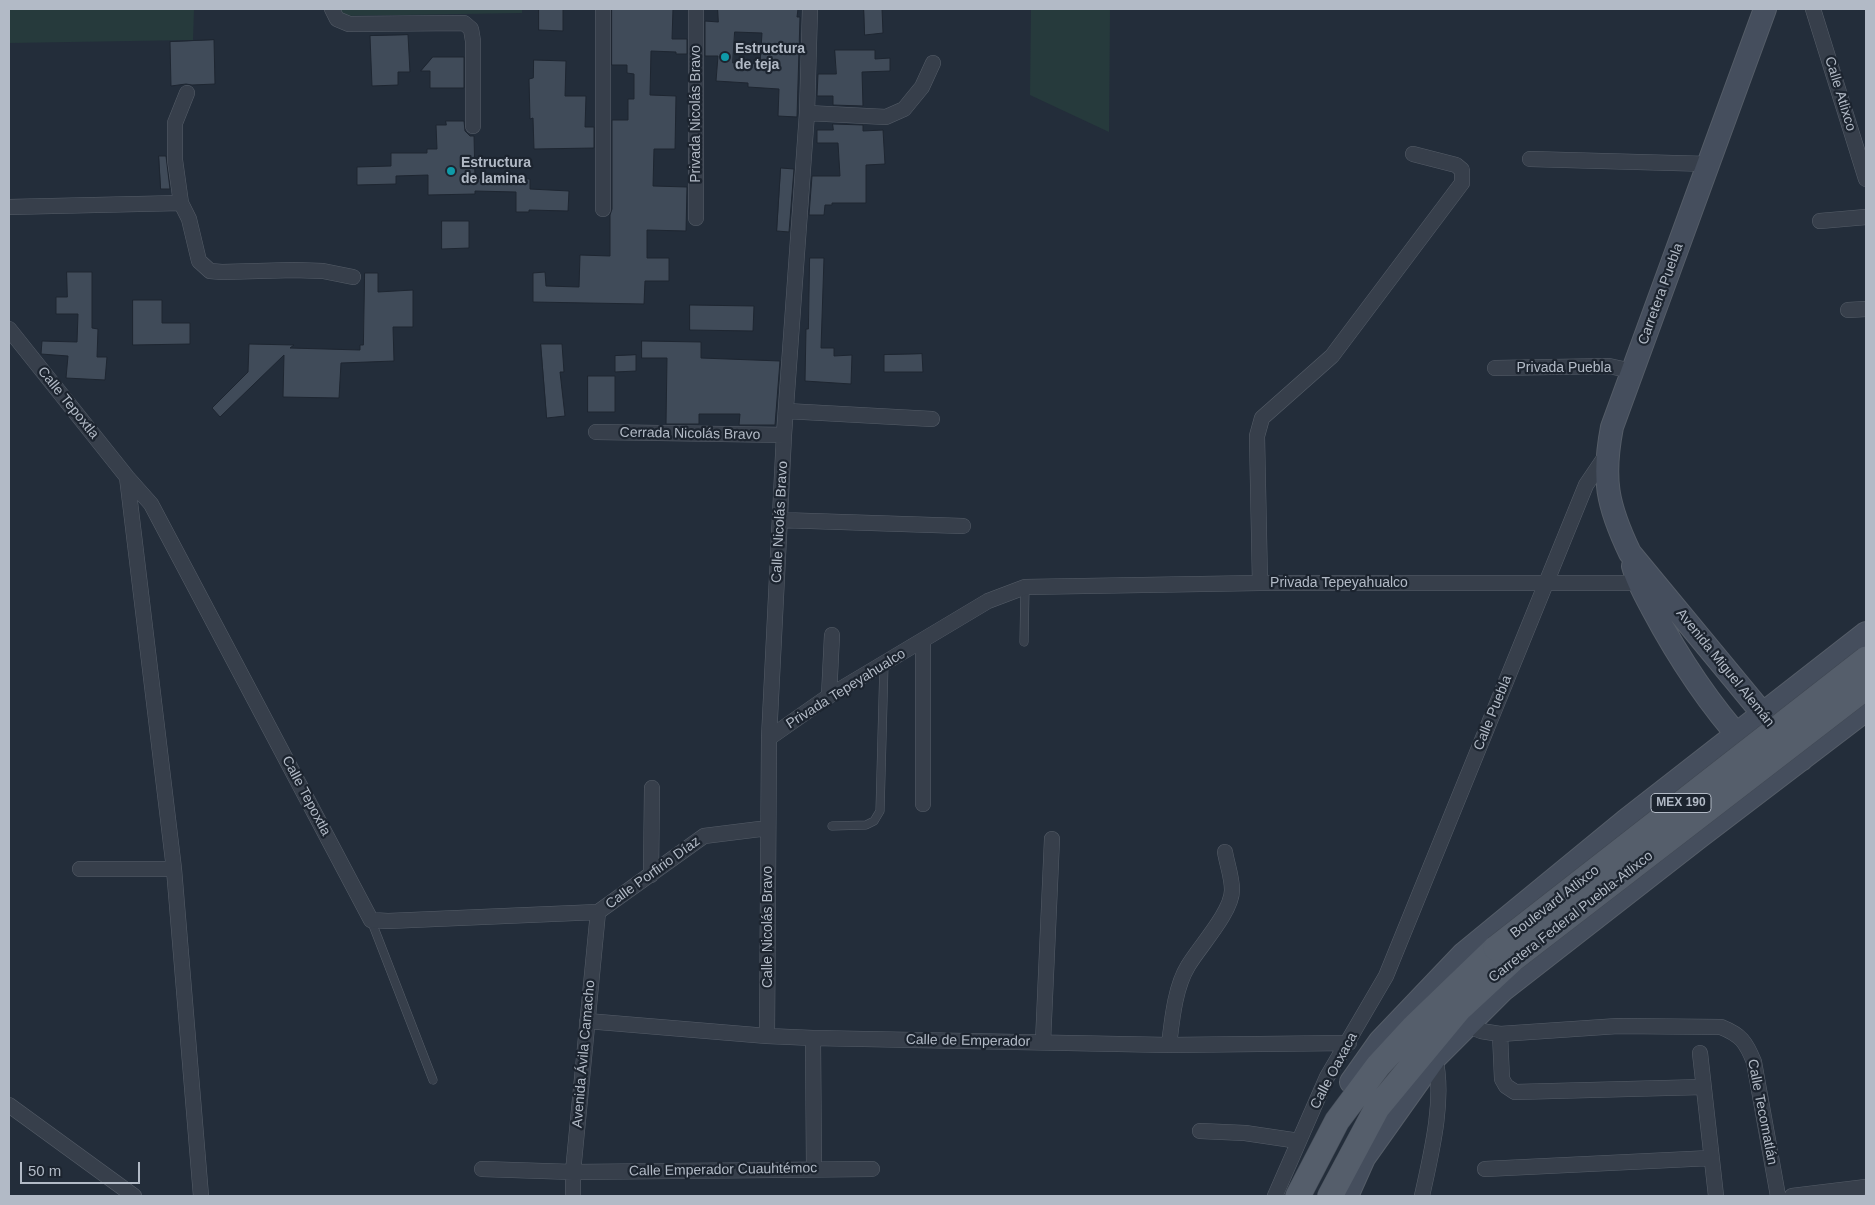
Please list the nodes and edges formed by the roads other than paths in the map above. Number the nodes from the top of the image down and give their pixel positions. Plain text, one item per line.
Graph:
1 (332, 9) edge
2 (603, 9) edge
3 (696, 9) edge
4 (810, 9) edge
5 (1765, 9) edge
6 (1814, 9) edge
7 (933, 63) dead end
8 (187, 93) dead end
9 (807, 113) junction
10 (474, 126) dead end
11 (1413, 154) dead end
12 (1863, 156) edge
13 (1530, 159) dead end
14 (1709, 164) junction
15 (1866, 180) edge
16 (181, 203) junction
17 (9, 207) edge
18 (603, 209) dead end
19 (1866, 217) edge
20 (696, 218) dead end
21 (1820, 221) dead end
22 (353, 278) dead end
23 (1866, 309) edge
24 (1848, 310) dead end
25 (9, 329) edge
26 (1495, 368) dead end
27 (1632, 371) junction
28 (786, 411) junction
29 (932, 419) dead end
30 (596, 432) dead end
31 (784, 435) junction
32 (1607, 454) junction
33 (127, 477) junction
34 (780, 520) junction
35 (963, 526) dead end
36 (1630, 553) joint
37 (1645, 580) junction
38 (1260, 583) junction
39 (1545, 584) junction
40 (1025, 587) junction
41 (1866, 633) edge
42 (832, 635) dead end
43 (923, 640) junction
44 (1024, 642) dead end
45 (1866, 659) edge
46 (884, 664) junction
47 (1866, 687) edge
48 (829, 696) junction
49 (1715, 708) junction
50 (1866, 710) edge
51 (1762, 715) junction
52 (1736, 735) junction
53 (769, 738) junction
54 (1703, 760) junction
55 (1801, 760) junction
56 (1778, 778) junction
57 (1673, 783) junction
58 (652, 788) dead end
59 (922, 804) dead end
60 (832, 826) dead end
61 (768, 828) junction
62 (1698, 838) junction
63 (1052, 839) dead end
64 (1225, 852) dead end
65 (80, 869) dead end
66 (174, 869) junction
67 (650, 875) junction
68 (598, 912) junction
69 (372, 920) junction
70 (1504, 954) junction
71 (1386, 976) joint
72 (587, 1020) junction
73 (1467, 1025) junction
74 (1500, 1034) junction
75 (767, 1036) junction
76 (813, 1038) junction
77 (1043, 1042) junction
78 (1349, 1042) junction
79 (1169, 1044) junction
80 (1700, 1053) dead end
81 (1435, 1058) junction
82 (433, 1080) dead end
83 (1703, 1087) junction
84 (9, 1105) edge
85 (1336, 1121) junction
86 (1200, 1132) dead end
87 (1299, 1141) junction
88 (1712, 1158) junction
89 (482, 1169) dead end
90 (814, 1169) junction
91 (872, 1169) dead end
92 (1486, 1169) dead end
93 (573, 1172) junction
94 (1866, 1186) edge
95 (134, 1196) edge
96 (201, 1196) edge
97 (573, 1196) edge
98 (1275, 1196) edge
99 (1298, 1196) edge
100 (1330, 1196) edge
101 (1346, 1196) edge
102 (1422, 1196) edge
103 (1716, 1196) edge
104 (1778, 1196) edge
105 (1792, 1196) edge

1 - 10 street
2 - 18 street
3 - 20 street, Privada Nicolás Bravo
4 - 9 street, Calle Nicolás Bravo
5 - 14 main road, Carretera Puebla
6 - 12 street, Calle Atlixco
7 - 9 street
8 - 16 street
9 - 28 street, Calle Nicolás Bravo
11 - 38 street
12 - 15 street, Calle Atlixco
13 - 14 street
14 - 27 main road, Carretera Puebla
16 - 17 street
16 - 22 street
19 - 21 street
23 - 24 street
25 - 33 street, Calle Tepoxtla
26 - 27 street, Privada Puebla
27 - 32 main road, Carretera Puebla
28 - 29 street
28 - 31 street, Calle Nicolás Bravo
30 - 31 street, Cerrada Nicolás Bravo
31 - 34 street, Calle Nicolás Bravo
32 - 36 main road, Carretera Puebla
32 - 39 street, Calle Puebla
33 - 66 street
33 - 69 street, Calle Tepoxtla
34 - 35 street
34 - 53 street, Calle Nicolás Bravo
36 - 37 main road, Avenida Miguel Alemán
37 - 39 street, Privada Tepeyahualco
37 - 49 main road, Avenida Miguel Alemán
37 - 51 main road, Avenida Miguel Alemán
38 - 39 street, Privada Tepeyahualco
38 - 40 street, Privada Tepeyahualco
39 - 71 street, Calle Puebla
40 - 43 street, Privada Tepeyahualco
40 - 44 lane
41 - 51 main road
42 - 48 street
43 - 46 street, Privada Tepeyahualco
43 - 59 street, Privada Tepeyahualco
45 - 70 main road, Boulevard Atlixco / MEX 190, bridge
46 - 48 street, Privada Tepeyahualco
46 - 60 lane
47 - 70 main road, Carretera Federal Puebla-Atlixco / MEX 190, bridge
48 - 53 street, Privada Tepeyahualco
49 - 52 main road, Avenida Miguel Alemán
49 - 54 main road
50 - 55 main road
51 - 52 main road
51 - 55 main road, Avenida Miguel Alemán
52 - 54 main road
52 - 56 main road, Avenida Miguel Alemán
53 - 61 street, Calle Nicolás Bravo
54 - 57 main road
55 - 56 main road
56 - 62 main road
57 - 62 main road
57 - 85 main road
58 - 67 street
61 - 67 street, Calle Porfirio Díaz
61 - 75 street, Calle Nicolás Bravo
62 - 73 main road
63 - 77 street
64 - 79 street
65 - 66 street
66 - 96 street
67 - 68 street, Calle Porfirio Díaz
68 - 69 street
68 - 72 street, Avenida Ávila Camacho
69 - 82 lane
70 - 85 main road, Boulevard Atlixco / MEX 190
70 - 100 main road, Carretera Federal Puebla-Atlixco / MEX 190
71 - 78 street, Calle Oaxaca
72 - 75 street, Calle de Emperador
72 - 93 street, Avenida Ávila Camacho
73 - 74 street
73 - 81 main road
74 - 83 street
74 - 104 street, Calle Tecomatlán
75 - 76 street, Calle de Emperador
76 - 77 street, Calle de Emperador
76 - 90 street
77 - 79 street, Calle de Emperador
78 - 79 street, Calle de Emperador
78 - 87 street, Calle Oaxaca
80 - 83 street
81 - 101 main road
81 - 102 street
83 - 88 street
84 - 95 street
85 - 99 main road, Boulevard Atlixco / MEX 190
86 - 87 street
87 - 98 street, Calle Oaxaca
88 - 92 street
88 - 103 street
89 - 93 street, Calle Emperador Cuauhtémoc
90 - 91 street, Calle Emperador Cuauhtémoc
90 - 93 street, Calle Emperador Cuauhtémoc
93 - 97 street, Avenida Ávila Camacho
94 - 105 street

